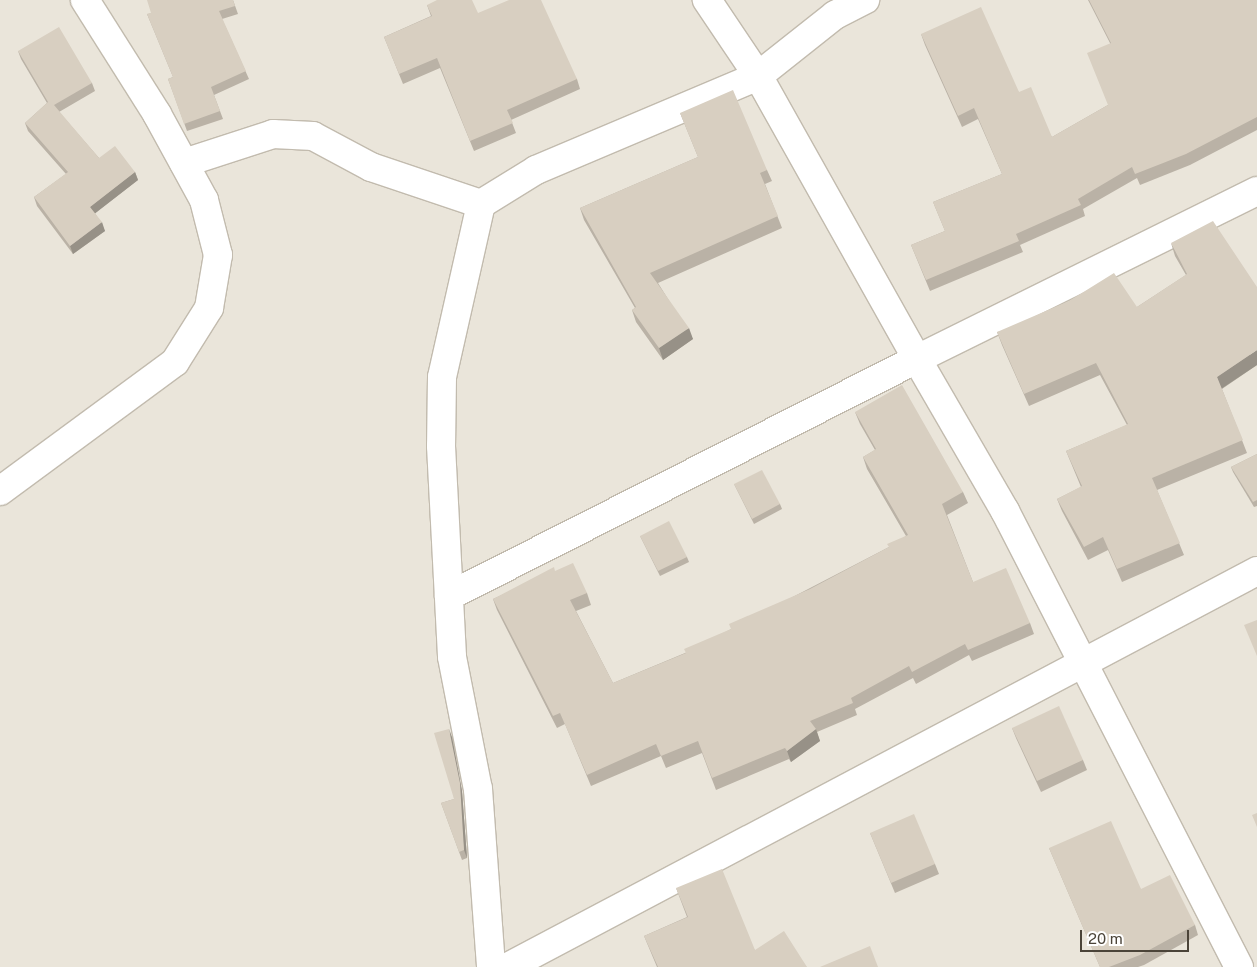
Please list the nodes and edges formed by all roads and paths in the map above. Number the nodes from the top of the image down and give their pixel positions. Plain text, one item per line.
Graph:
1 (85, 0) edge
2 (707, 0) edge
3 (865, 0) edge
4 (758, 76) junction
5 (184, 163) junction
6 (1257, 191) edge
7 (480, 204) junction
8 (917, 359) junction
9 (0, 491) edge
10 (1257, 571) edge
11 (449, 596) junction
12 (1083, 663) junction
13 (490, 967) edge
14 (508, 967) edge
15 (1239, 967) edge

1 - 5 street
2 - 4 street
3 - 4 street
4 - 7 street
4 - 8 street
5 - 7 street
5 - 9 street
6 - 8 street
7 - 11 street
8 - 11 street
8 - 12 street
10 - 12 street
11 - 13 street
12 - 14 street
12 - 15 street

